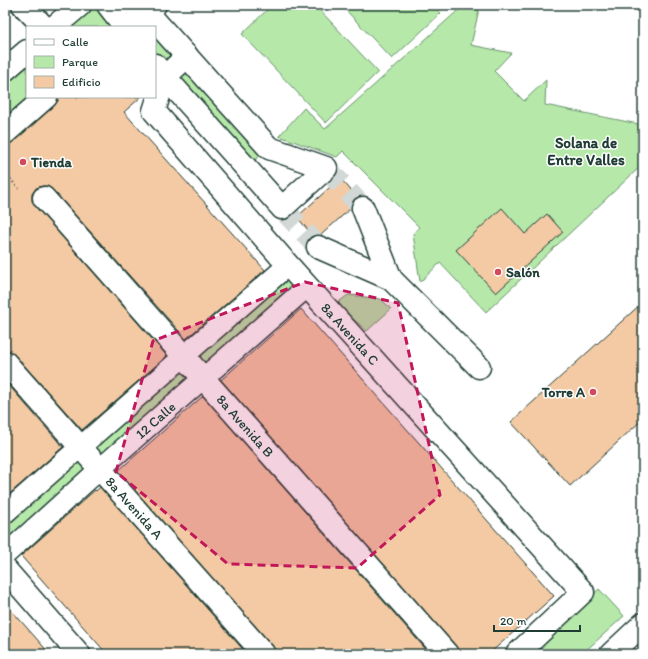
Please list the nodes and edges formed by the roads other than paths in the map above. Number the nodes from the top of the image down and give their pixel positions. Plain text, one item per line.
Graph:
1 (23, 5) edge
2 (80, 5) edge
3 (108, 5) edge
4 (146, 8) edge
5 (43, 26) edge
6 (55, 26) edge
7 (125, 26) edge
8 (130, 26) edge
9 (187, 56) junction
10 (160, 71) edge
11 (45, 98) edge
12 (156, 98) edge
13 (156, 98) edge
14 (5, 133) edge
15 (269, 148) junction
16 (246, 168) junction
17 (44, 198) dead end
18 (363, 208) tunnel mouth
19 (318, 247) tunnel mouth
20 (288, 265) junction
21 (391, 279) junction
22 (308, 287) junction
23 (183, 357) junction
24 (5, 362) edge
25 (479, 367) dead end
26 (202, 378) junction
27 (80, 447) junction
28 (100, 468) junction
29 (5, 513) edge
30 (5, 554) edge
31 (5, 569) edge
32 (643, 624) edge
33 (79, 654) edge
34 (264, 654) edge
35 (447, 654) edge
36 (517, 654) edge
37 (611, 654) edge

1 - 5 street
2 - 6 street
3 - 7 street
4 - 8 street
4 - 9 street
9 - 10 street
9 - 15 street
10 - 13 street, 8a Avenida C
10 - 16 street
11 - 14 street
12 - 20 street, 8a Avenida C
15 - 16 street
15 - 16 street
17 - 23 street, 8a Avenida B
18 - 21 street
19 - 21 street
20 - 22 street, 8a Avenida C
20 - 23 street
21 - 25 street
22 - 26 street, 12 Calle
22 - 36 street, 8a Avenida C
23 - 26 street, 8a Avenida B
23 - 27 street
24 - 27 street, 8a Avenida A
26 - 28 street, 12 Calle
26 - 35 street, 8a Avenida B
27 - 28 street, 8a Avenida A
27 - 29 street
28 - 30 street, 12 Calle
28 - 34 street, 8a Avenida A
31 - 33 street
32 - 37 street

